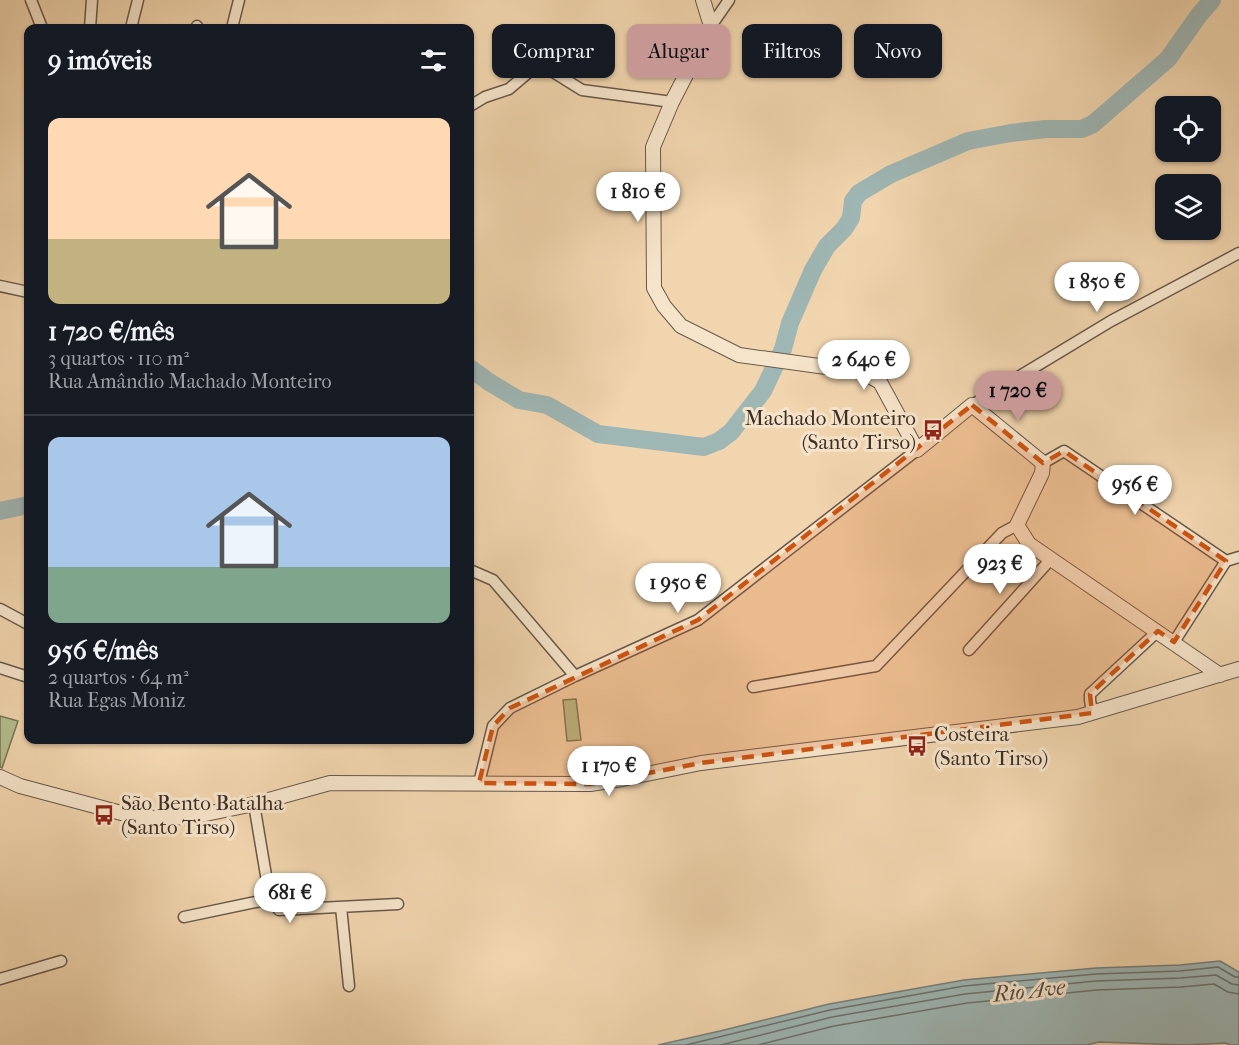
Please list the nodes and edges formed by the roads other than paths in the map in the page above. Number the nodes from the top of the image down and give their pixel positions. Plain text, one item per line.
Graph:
1 (32, 0) edge
2 (92, 0) edge
3 (138, 0) edge
4 (239, 0) edge
5 (703, 0) edge
6 (729, 0) edge
7 (41, 24) edge
8 (90, 24) edge
9 (132, 24) edge
10 (233, 24) edge
11 (710, 24) edge
12 (712, 24) edge
13 (684, 78) edge
14 (672, 102) junction
15 (474, 104) edge
16 (1239, 253) edge
17 (1, 284) edge
18 (24, 291) edge
19 (972, 405) junction
20 (917, 450) junction
21 (1043, 463) junction
22 (1017, 525) junction
23 (1239, 557) edge
24 (1051, 559) junction
25 (1226, 561) junction
26 (474, 572) edge
27 (0, 609) edge
28 (24, 622) edge
29 (1158, 632) junction
30 (1174, 642) junction
31 (969, 650) dead end
32 (0, 668) edge
33 (1239, 669) edge
34 (1220, 675) junction
35 (24, 676) edge
36 (575, 676) junction
37 (753, 687) dead end
38 (1092, 713) junction
39 (0, 777) edge
40 (479, 783) junction
41 (254, 804) junction
42 (270, 899) junction
43 (398, 904) dead end
44 (341, 907) junction
45 (184, 917) dead end
46 (61, 961) dead end
47 (0, 979) edge
48 (349, 987) dead end

1 - 7 street
2 - 8 street
3 - 9 street
4 - 10 street
5 - 11 street
6 - 12 street
13 - 14 street
14 - 15 street
14 - 20 street
16 - 19 street
17 - 18 street
19 - 20 street
19 - 21 street
20 - 36 street
21 - 22 street
21 - 25 street
22 - 24 street
22 - 37 street
23 - 25 street
24 - 29 street
24 - 31 street
25 - 30 street
26 - 36 street
27 - 28 street
29 - 30 street
29 - 38 street
30 - 34 street
32 - 35 street
33 - 34 street
34 - 38 street
36 - 40 street
38 - 40 street
39 - 41 street
40 - 41 street
41 - 42 street
42 - 44 street
42 - 45 street
43 - 44 street
44 - 48 street
46 - 47 street

